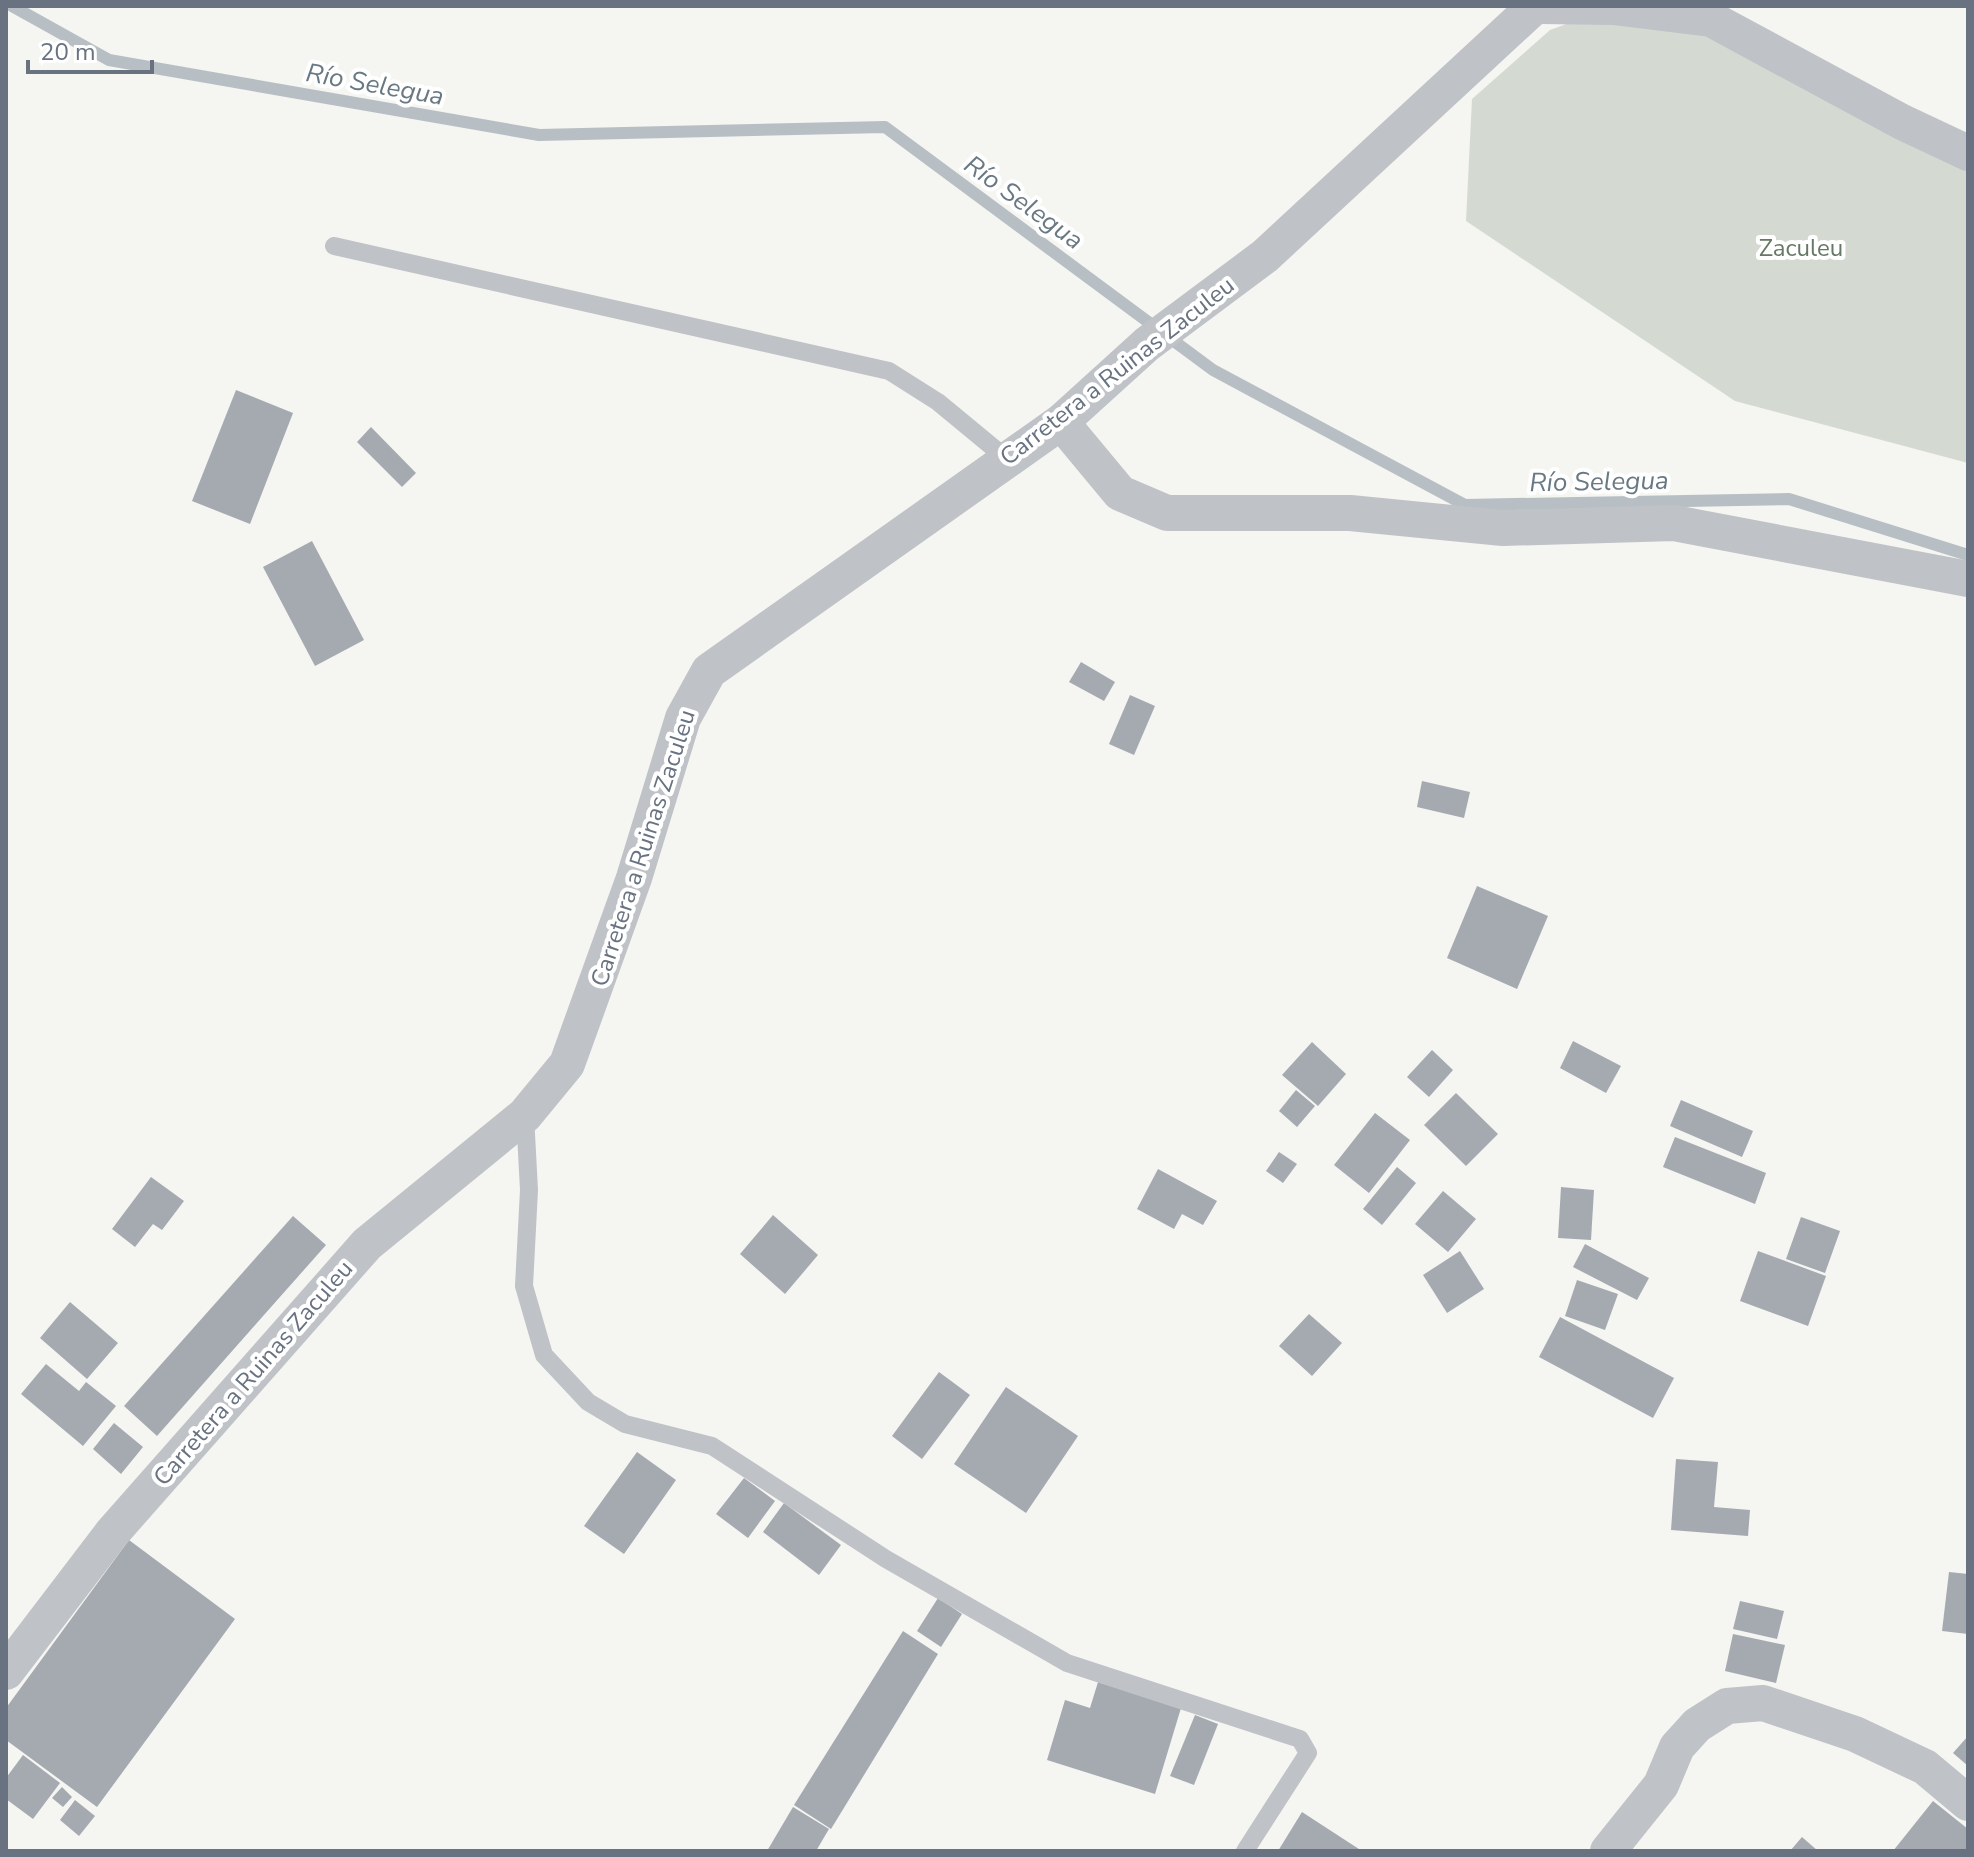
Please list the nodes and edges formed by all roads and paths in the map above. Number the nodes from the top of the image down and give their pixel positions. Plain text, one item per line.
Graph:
1 (1535, 6) edge
2 (1542, 6) edge
3 (1968, 153) edge
4 (334, 246) dead end
5 (1061, 422) junction
6 (1007, 459) junction
7 (1968, 579) edge
8 (525, 1115) junction
9 (6, 1672) edge
10 (1968, 1803) edge
11 (1245, 1851) edge
12 (1608, 1851) edge

1 - 5 street, Carretera a Ruinas Zaculeu
2 - 3 street
4 - 6 lane
5 - 6 street, Carretera a Ruinas Zaculeu
5 - 7 street
6 - 8 street, Carretera a Ruinas Zaculeu
8 - 9 street, Carretera a Ruinas Zaculeu
8 - 11 lane
10 - 12 street

